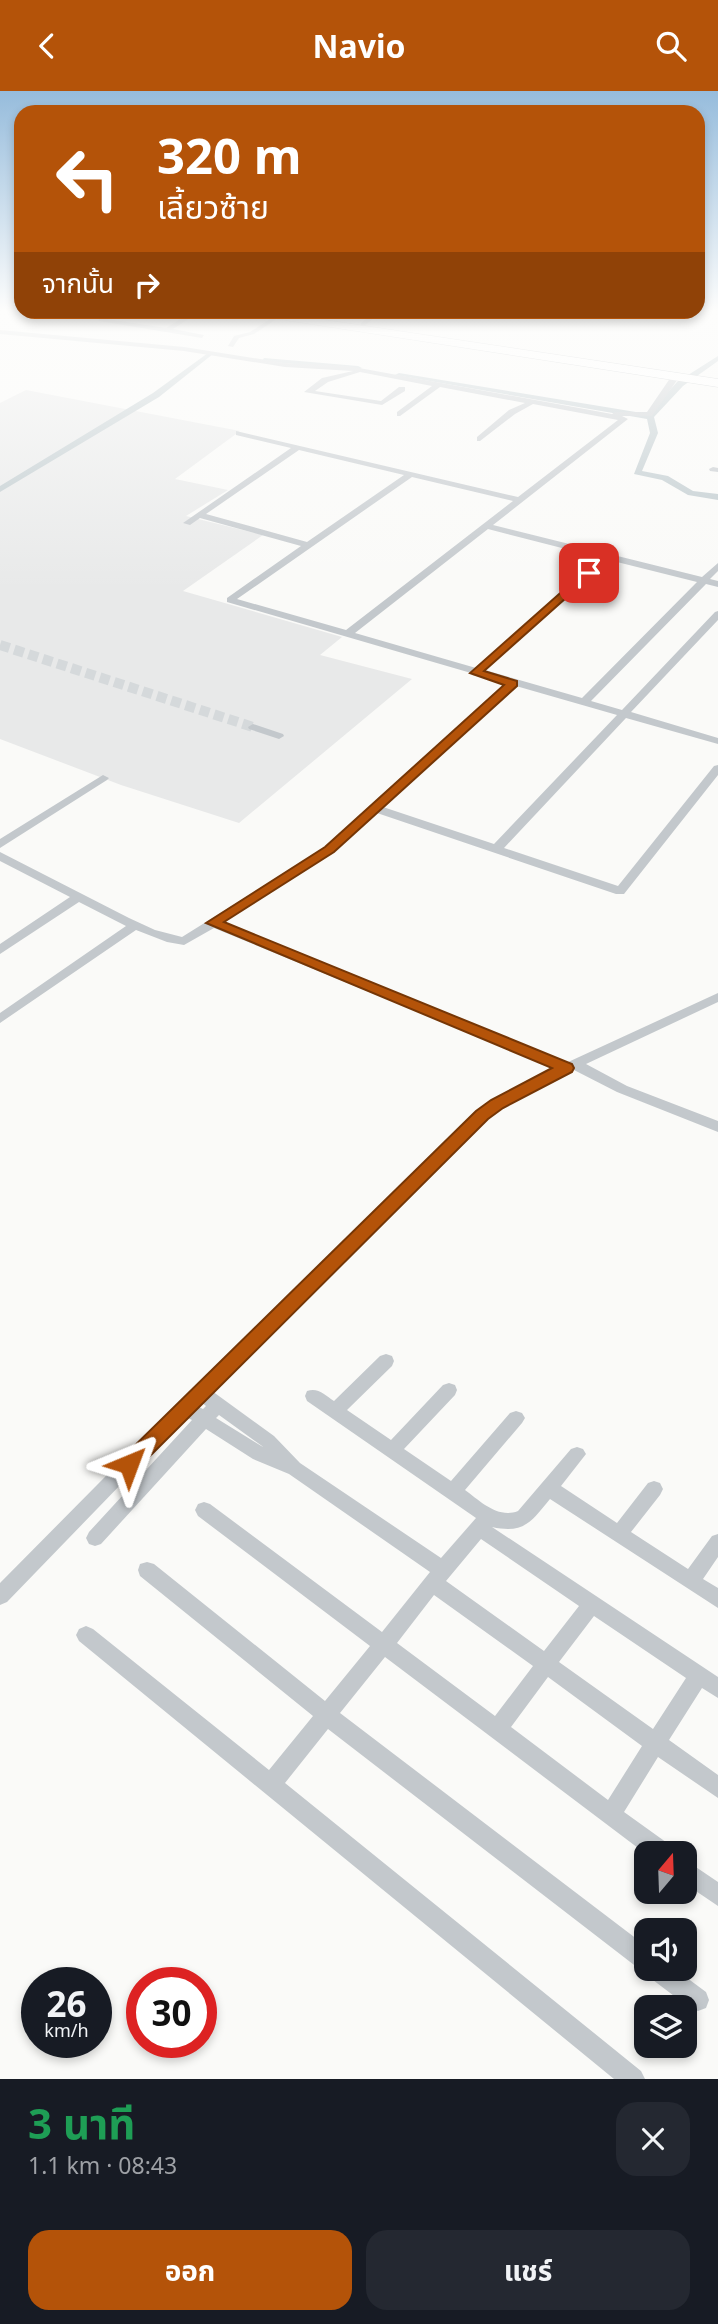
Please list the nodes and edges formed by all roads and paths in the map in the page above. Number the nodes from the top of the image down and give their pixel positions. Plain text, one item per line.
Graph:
1 (412, 405) edge
2 (526, 405) edge
3 (550, 405) edge
4 (576, 405) edge
5 (658, 405) edge
6 (623, 413) junction
7 (400, 414) dead end
8 (611, 414) junction
9 (239, 433) dead end
10 (480, 439) dead end
11 (296, 448) junction
12 (410, 474) junction
13 (520, 500) junction
14 (200, 515) junction
15 (187, 523) dead end
16 (485, 526) junction
17 (306, 545) junction
18 (608, 556) junction
19 (718, 566) edge
20 (704, 580) junction
21 (718, 584) edge
22 (718, 614) edge
23 (346, 635) junction
24 (476, 673) junction
25 (513, 683) junction
26 (583, 703) junction
27 (624, 715) junction
28 (253, 727) tunnel mouth
29 (279, 736) dead end
30 (718, 741) edge
31 (718, 768) edge
32 (103, 778) dead end
33 (377, 809) junction
34 (0, 844) edge
35 (495, 850) junction
36 (0, 856) edge
37 (80, 897) junction
38 (213, 923) junction
39 (135, 925) junction
40 (0, 950) edge
41 (718, 997) edge
42 (0, 1020) edge
43 (570, 1066) junction
44 (718, 1127) edge
45 (386, 1361) dead end
46 (449, 1390) dead end
47 (200, 1392) junction
48 (313, 1396) dead end
49 (218, 1404) junction
50 (185, 1407) junction
51 (335, 1411) junction
52 (204, 1418) junction
53 (516, 1418) dead end
54 (392, 1450) junction
55 (577, 1454) dead end
56 (294, 1468) junction
57 (549, 1488) junction
58 (654, 1489) dead end
59 (453, 1491) junction
60 (204, 1510) dead end
61 (484, 1522) junction
62 (618, 1534) junction
63 (94, 1538) dead end
64 (718, 1542) edge
65 (147, 1570) dead end
66 (438, 1577) junction
67 (690, 1581) junction
68 (0, 1596) edge
69 (718, 1599) edge
70 (592, 1604) junction
71 (86, 1635) dead end
72 (384, 1645) junction
73 (546, 1664) junction
74 (699, 1675) junction
75 (718, 1688) edge
76 (328, 1716) junction
77 (497, 1729) junction
78 (655, 1742) junction
79 (271, 1784) junction
80 (718, 1788) edge
81 (610, 1815) junction
82 (646, 1841) edge
83 (697, 1880) edge
84 (718, 1895) edge
85 (634, 1951) edge
86 (673, 1981) edge
87 (698, 2000) dead end
88 (633, 2079) edge

1 - 7 street
2 - 10 street
3 - 8 street
4 - 6 street
5 - 6 street
6 - 8 street
8 - 13 street
9 - 11 street
11 - 12 street
11 - 14 street
12 - 13 street
12 - 17 street
13 - 16 street
14 - 15 street
14 - 17 street
16 - 18 street
16 - 23 street
17 - 23 street
18 - 20 street
18 - 24 street
19 - 20 street
20 - 21 street
20 - 26 street
22 - 27 street
23 - 24 street
24 - 25 street
25 - 26 street
25 - 33 street
26 - 27 street
27 - 30 street
27 - 35 street
28 - 29 street
31 - 35 street
32 - 34 street
33 - 35 street
33 - 38 street
36 - 37 street
37 - 39 street
37 - 40 street
38 - 39 street
38 - 43 street
39 - 42 street
41 - 43 street
43 - 44 street
43 - 47 street
45 - 51 street
46 - 54 street
47 - 49 street
47 - 50 street
48 - 51 street
49 - 52 street
49 - 56 street
50 - 52 street
50 - 68 street
51 - 54 street
52 - 56 street
52 - 63 street
53 - 59 street
54 - 59 street
55 - 57 street
56 - 66 street
57 - 61 street
57 - 62 street
58 - 62 street
59 - 61 street
60 - 72 street
61 - 66 street
61 - 70 street
62 - 67 street
64 - 67 street
65 - 76 street
66 - 72 street
66 - 73 street
67 - 69 street
70 - 73 street
70 - 74 street
71 - 79 street
72 - 76 street
72 - 77 street
73 - 77 street
73 - 78 street
74 - 75 street
74 - 78 street
76 - 79 street
76 - 85 street
77 - 81 street
78 - 80 street
78 - 81 street
79 - 88 street
81 - 82 street
83 - 84 street
86 - 87 street

